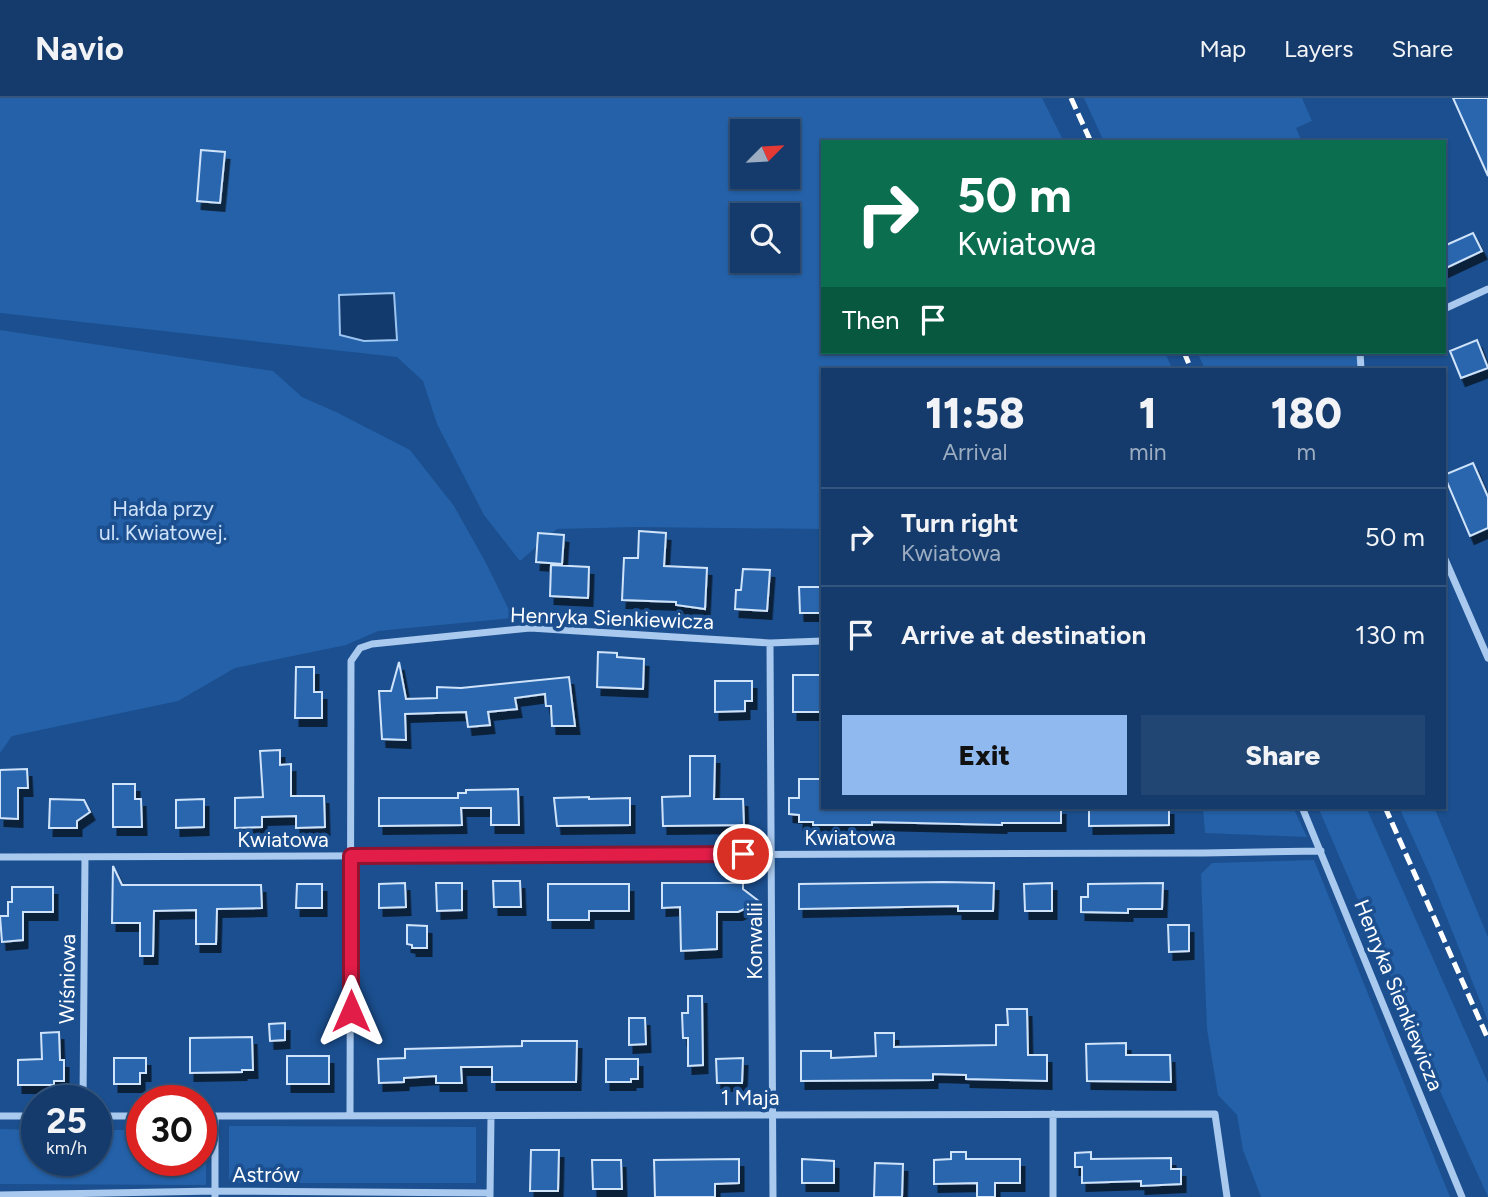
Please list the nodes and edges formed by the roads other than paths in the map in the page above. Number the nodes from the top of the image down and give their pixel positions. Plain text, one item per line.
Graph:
1 (1488, 289) edge
2 (1446, 308) edge
3 (1446, 562) edge
4 (821, 641) edge
5 (770, 643) junction
6 (1488, 658) edge
7 (1303, 809) edge
8 (1321, 851) junction
9 (771, 854) junction
10 (351, 856) junction
11 (0, 857) edge
12 (85, 857) junction
13 (83, 1085) edge
14 (1053, 1114) junction
15 (350, 1115) junction
16 (773, 1115) junction
17 (0, 1116) edge
18 (21, 1116) edge
19 (217, 1116) edge
20 (491, 1116) junction
21 (215, 1176) edge
22 (215, 1194) edge
23 (0, 1195) edge
24 (490, 1195) edge
25 (773, 1197) edge
26 (1053, 1197) edge
27 (1227, 1197) edge
28 (1462, 1197) edge

1 - 2 street
3 - 6 street
4 - 5 street, Henryka Sienkiewicza
5 - 9 street, Konwalii
5 - 10 street, Henryka Sienkiewicza
7 - 8 street, Henryka Sienkiewicza
8 - 9 street, Kwiatowa
8 - 28 street, Henryka Sienkiewicza
9 - 10 street, Kwiatowa
9 - 16 street, Konwalii
10 - 12 street, Kwiatowa
10 - 15 street, Henryka Sienkiewicza
11 - 12 street, Kwiatowa
12 - 13 street, Wiśniowa
14 - 16 street, 1 Maja
14 - 26 street
14 - 27 street, 1 Maja
15 - 19 street, 1 Maja
15 - 20 street, 1 Maja
16 - 20 street, 1 Maja
16 - 25 street, Konwalii
17 - 18 street
20 - 24 street
21 - 22 street
22 - 23 street, Astrów
22 - 24 street, Astrów

